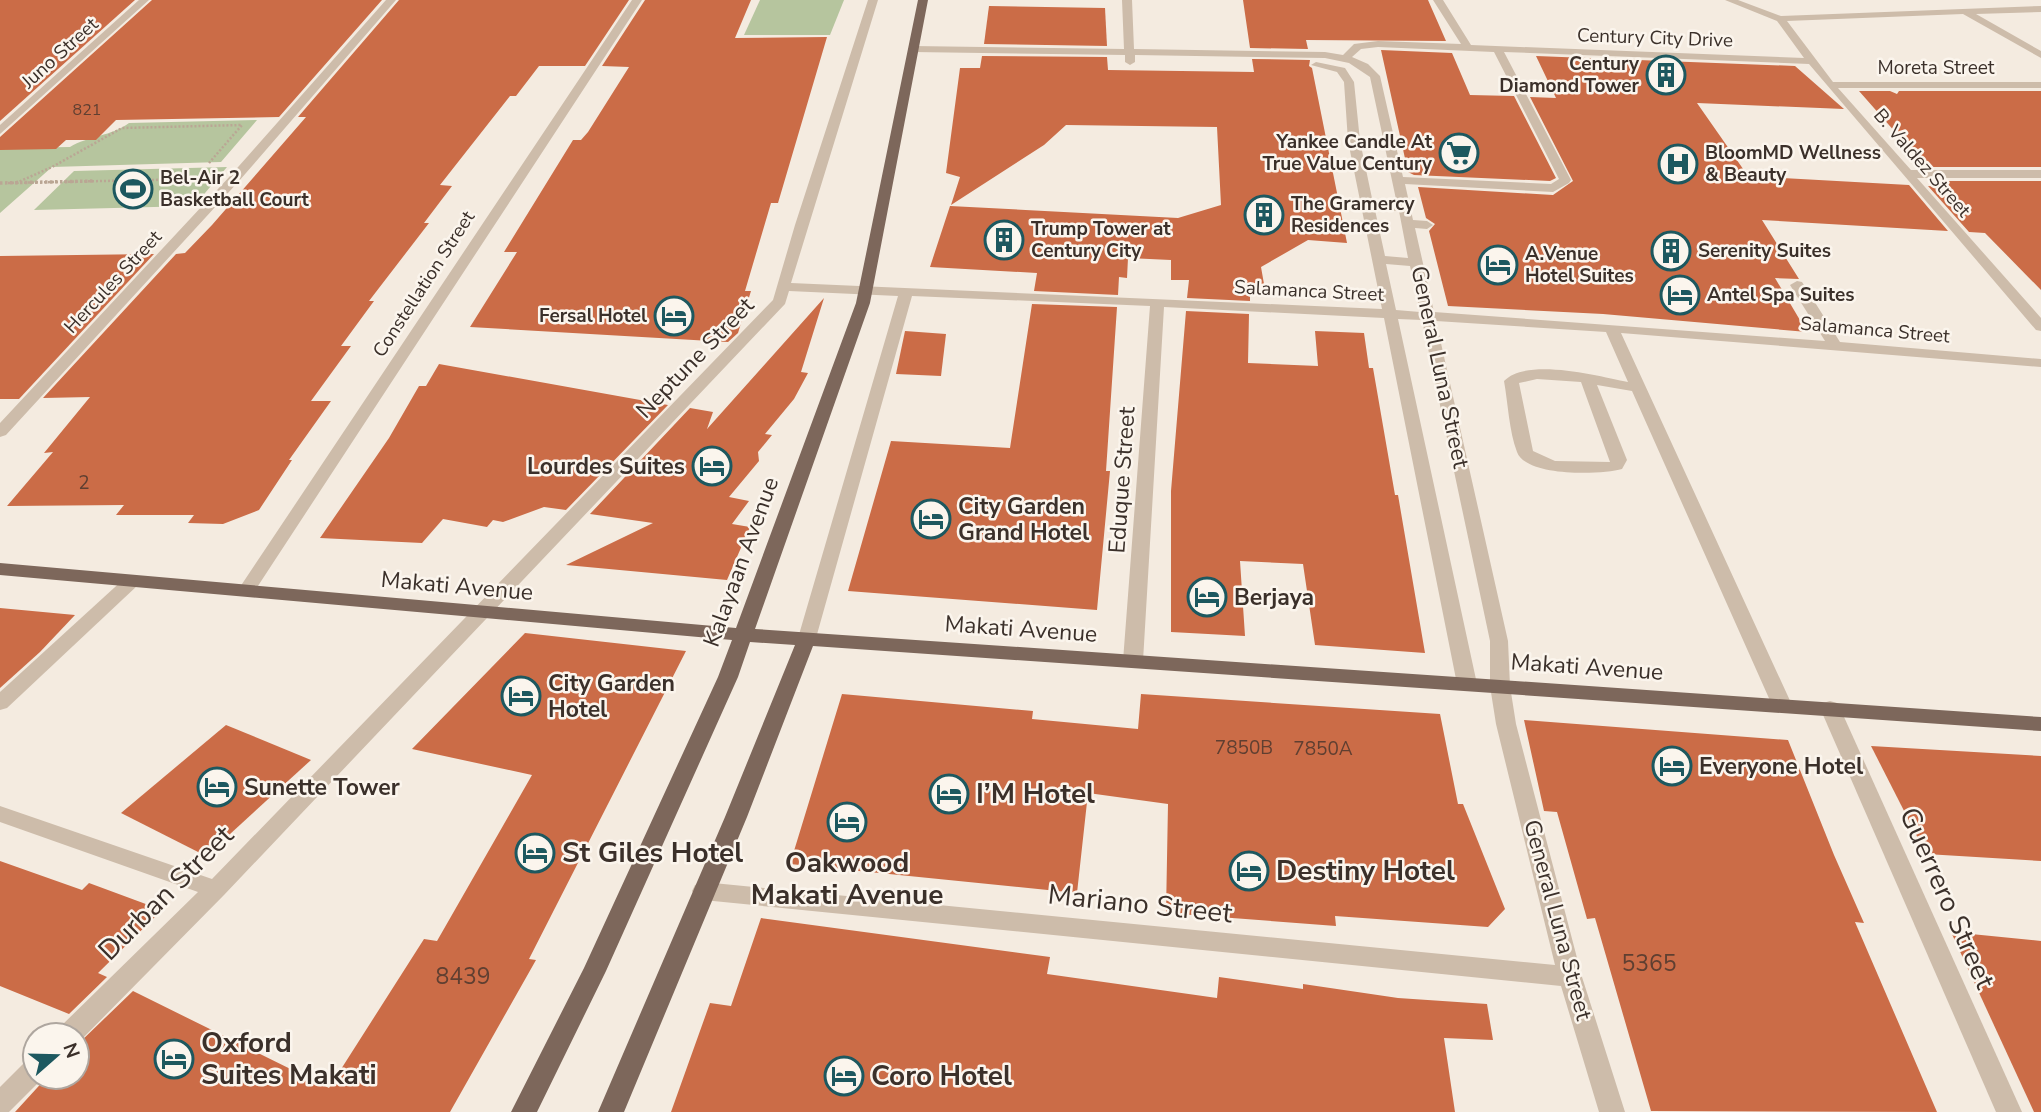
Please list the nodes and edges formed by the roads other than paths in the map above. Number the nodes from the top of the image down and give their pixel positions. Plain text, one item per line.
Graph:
1 (144, 0) edge
2 (391, 0) edge
3 (637, 0) edge
4 (873, 0) edge
5 (923, 0) edge
6 (1127, 0) edge
7 (1438, 0) edge
8 (1730, 0) edge
9 (2041, 9) edge
10 (1965, 11) junction
11 (1780, 19) junction
12 (1468, 47) junction
13 (1497, 48) junction
14 (912, 53) junction
15 (2041, 55) edge
16 (1129, 57) junction
17 (1346, 58) junction
18 (1812, 61) junction
19 (1830, 85) junction
20 (2041, 85) edge
21 (0, 131) edge
22 (1908, 174) junction
23 (2041, 174) edge
24 (1398, 180) junction
25 (1368, 206) junction
26 (1405, 208) junction
27 (1408, 224) junction
28 (1427, 225) dead end
29 (1380, 260) junction
30 (1417, 262) junction
31 (1797, 285) dead end
32 (783, 287) junction
33 (866, 290) junction
34 (906, 292) junction
35 (1157, 302) junction
36 (1392, 314) junction
37 (1429, 317) junction
38 (2041, 327) edge
39 (1611, 328) junction
40 (1836, 346) junction
41 (2041, 363) edge
42 (1588, 381) junction
43 (1640, 388) junction
44 (0, 432) edge
45 (0, 569) edge
46 (132, 580) junction
47 (246, 591) junction
48 (481, 612) junction
49 (744, 635) junction
50 (807, 638) junction
51 (1133, 661) junction
52 (1467, 684) junction
53 (1500, 686) junction
54 (0, 703) edge
55 (1782, 705) junction
56 (1830, 708) junction
57 (2041, 724) edge
58 (0, 814) edge
59 (216, 889) junction
60 (704, 891) junction
61 (1570, 977) junction
62 (83, 1021) edge
63 (21, 1083) edge
64 (0, 1104) edge
65 (524, 1112) edge
66 (611, 1112) edge
67 (1612, 1112) edge
68 (2009, 1112) edge

1 - 21 street, Juno Street
2 - 44 street, Hercules Street
3 - 47 street, Constellation Street
4 - 32 street, Neptune Street
5 - 14 main road, Kalayaan Avenue
6 - 16 street
7 - 12 street
8 - 11 street
9 - 10 street
10 - 11 street
10 - 15 street
11 - 18 street, B. Valdez Street
12 - 13 street, Century City Drive
12 - 17 street, Century City Drive
13 - 18 street, Century City Drive
13 - 24 street
14 - 16 street, General Luna Street
14 - 33 main road, Kalayaan Avenue
16 - 17 street, General Luna Street
16 - 25 street, General Luna Street
17 - 24 street, General Luna Street
18 - 19 street, B. Valdez Street
19 - 20 street, Moreta Street
19 - 22 street, B. Valdez Street
22 - 23 street
22 - 38 street, B. Valdez Street
24 - 26 street, General Luna Street
25 - 26 street
25 - 29 street, General Luna Street
26 - 27 street, General Luna Street
27 - 28 street
27 - 30 street, General Luna Street
29 - 30 street
29 - 36 street, General Luna Street
30 - 37 street, General Luna Street
31 - 40 street
32 - 33 street, Salamanca Street
32 - 48 street, Neptune Street
33 - 34 street, Salamanca Street
33 - 49 main road, Kalayaan Avenue
34 - 35 street, Salamanca Street
34 - 50 street
35 - 36 street, Salamanca Street
35 - 51 street, Eduque Street
36 - 37 street, Salamanca Street
36 - 52 street, General Luna Street
37 - 39 street, Salamanca Street
37 - 53 street, General Luna Street
39 - 40 street, Salamanca Street
39 - 43 street
40 - 41 street, Salamanca Street
42 - 42 street
42 - 43 street
43 - 55 street
45 - 46 main road, Makati Avenue
46 - 47 main road, Makati Avenue
46 - 54 street
47 - 48 main road, Makati Avenue
48 - 49 main road, Makati Avenue
48 - 59 street, Durban Street
49 - 50 main road, Makati Avenue
49 - 65 main road, Kalayaan Avenue
50 - 51 main road, Makati Avenue
50 - 60 main road
51 - 52 main road, Makati Avenue
52 - 53 main road, Makati Avenue
53 - 55 main road, Makati Avenue
53 - 61 street, General Luna Street
55 - 56 main road, Makati Avenue
56 - 57 main road, Makati Avenue
56 - 68 street, Guerrero Street
58 - 59 street
59 - 62 street, Durban Street
60 - 61 street, Mariano Street
60 - 66 main road
61 - 67 street, General Luna Street
63 - 64 street

